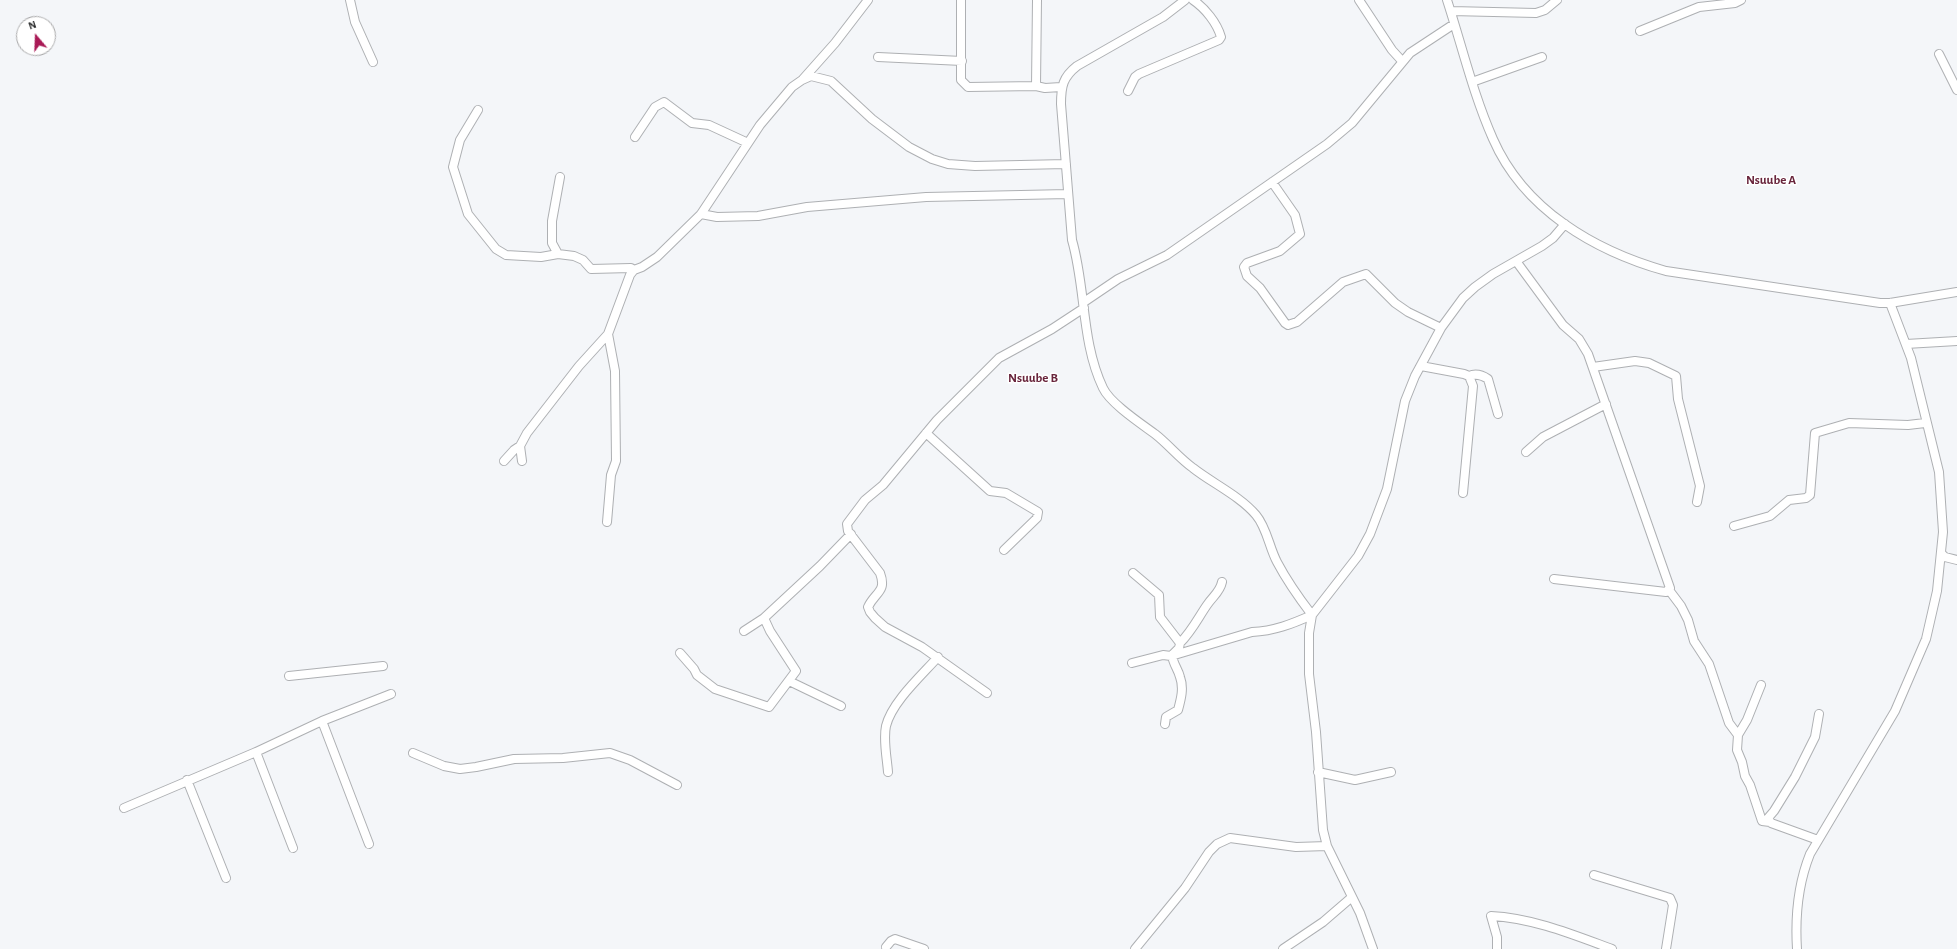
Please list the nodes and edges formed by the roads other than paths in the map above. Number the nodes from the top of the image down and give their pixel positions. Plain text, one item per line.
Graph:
1 (350, 0) edge
2 (868, 0) edge
3 (961, 0) edge
4 (1037, 0) edge
5 (1185, 0) edge
6 (1193, 0) edge
7 (1359, 0) edge
8 (1447, 0) edge
9 (1556, 0) edge
10 (1741, 0) edge
11 (1451, 11) junction
12 (1454, 24) junction
13 (1640, 31) dead end
14 (1938, 54) dead end
15 (878, 57) dead end
16 (1542, 57) dead end
17 (962, 61) junction
18 (1402, 61) junction
19 (372, 62) dead end
20 (802, 80) junction
21 (1472, 82) junction
22 (1036, 86) junction
23 (1061, 87) junction
24 (1957, 90) edge
25 (1128, 91) dead end
26 (478, 110) dead end
27 (635, 138) dead end
28 (748, 143) junction
29 (1066, 164) junction
30 (560, 177) dead end
31 (1272, 182) junction
32 (1068, 194) junction
33 (701, 214) junction
34 (1564, 224) junction
35 (558, 254) junction
36 (1516, 261) junction
37 (634, 270) junction
38 (1957, 292) edge
39 (1890, 303) junction
40 (1084, 305) junction
41 (1441, 328) junction
42 (608, 334) junction
43 (1957, 341) edge
44 (1906, 344) junction
45 (1421, 366) junction
46 (1593, 367) junction
47 (1469, 376) junction
48 (1606, 404) junction
49 (1498, 414) dead end
50 (1926, 423) junction
51 (926, 433) junction
52 (520, 446) junction
53 (1526, 452) dead end
54 (504, 461) dead end
55 (522, 461) dead end
56 (1462, 493) dead end
57 (1697, 502) dead end
58 (607, 522) dead end
59 (1734, 526) dead end
60 (851, 534) junction
61 (1004, 550) dead end
62 (1941, 553) junction
63 (1957, 560) edge
64 (1133, 573) dead end
65 (1554, 579) dead end
66 (1222, 582) dead end
67 (1669, 590) junction
68 (1312, 615) junction
69 (764, 618) junction
70 (744, 631) dead end
71 (1180, 643) junction
72 (680, 653) dead end
73 (1172, 655) junction
74 (938, 658) junction
75 (1132, 663) dead end
76 (383, 666) dead end
77 (289, 676) dead end
78 (789, 681) junction
79 (1761, 685) dead end
80 (987, 693) dead end
81 (391, 694) dead end
82 (841, 706) dead end
83 (1819, 714) dead end
84 (322, 721) junction
85 (1165, 724) dead end
86 (1738, 735) junction
87 (256, 752) junction
88 (413, 753) dead end
89 (888, 772) dead end
90 (1318, 772) junction
91 (1391, 772) dead end
92 (187, 780) junction
93 (677, 785) dead end
94 (124, 808) dead end
95 (1770, 822) junction
96 (1818, 840) junction
97 (369, 844) dead end
98 (1327, 846) junction
99 (293, 848) dead end
100 (1594, 874) dead end
101 (226, 878) dead end
102 (1352, 896) junction
103 (886, 947) dead end
104 (924, 949) edge
105 (1135, 949) edge
106 (1283, 949) edge
107 (1373, 949) edge
108 (1497, 949) edge
109 (1612, 949) edge
110 (1666, 949) edge
111 (1797, 949) edge

1 - 19 street
2 - 20 street
3 - 17 street
4 - 22 street
5 - 23 street
6 - 25 street
7 - 18 street
8 - 11 street
9 - 11 street
10 - 13 street
11 - 12 street
12 - 18 street
12 - 21 street
14 - 24 street
15 - 17 street
16 - 21 street
17 - 22 street
18 - 31 street
20 - 28 street
20 - 29 street
21 - 34 street
22 - 23 street
23 - 29 street
26 - 35 street
27 - 28 street
28 - 33 street
29 - 32 street
30 - 35 street
31 - 40 street
31 - 41 street
32 - 33 street
32 - 40 street
33 - 37 street
34 - 36 street
34 - 39 street
35 - 37 street
36 - 41 street
36 - 46 street
37 - 42 street
38 - 39 street
39 - 44 street
40 - 51 street
40 - 68 street
41 - 45 street
42 - 52 street
42 - 58 street
43 - 44 street
44 - 50 street
45 - 47 street
45 - 68 street
46 - 48 street
46 - 57 street
47 - 49 street
47 - 56 street
48 - 53 street
48 - 67 street
50 - 59 street
50 - 62 street
51 - 60 street
51 - 61 street
52 - 54 street
52 - 55 street
60 - 69 street
60 - 74 street
62 - 63 street
62 - 96 street
64 - 71 street
65 - 67 street
66 - 71 street
67 - 86 street
68 - 73 street
68 - 90 street
69 - 70 street
69 - 78 street
71 - 73 street
72 - 78 street
73 - 75 street
73 - 85 street
74 - 80 street
74 - 89 street
76 - 77 street
78 - 82 street
79 - 86 street
81 - 84 street
83 - 95 street
84 - 87 street
84 - 97 street
86 - 95 street
87 - 92 street
87 - 99 street
88 - 93 street
90 - 91 street
90 - 98 street
92 - 94 street
92 - 101 street
95 - 96 street
96 - 111 street
98 - 102 street
98 - 105 street
100 - 110 street
102 - 106 street
102 - 107 street
103 - 104 street
108 - 109 street

